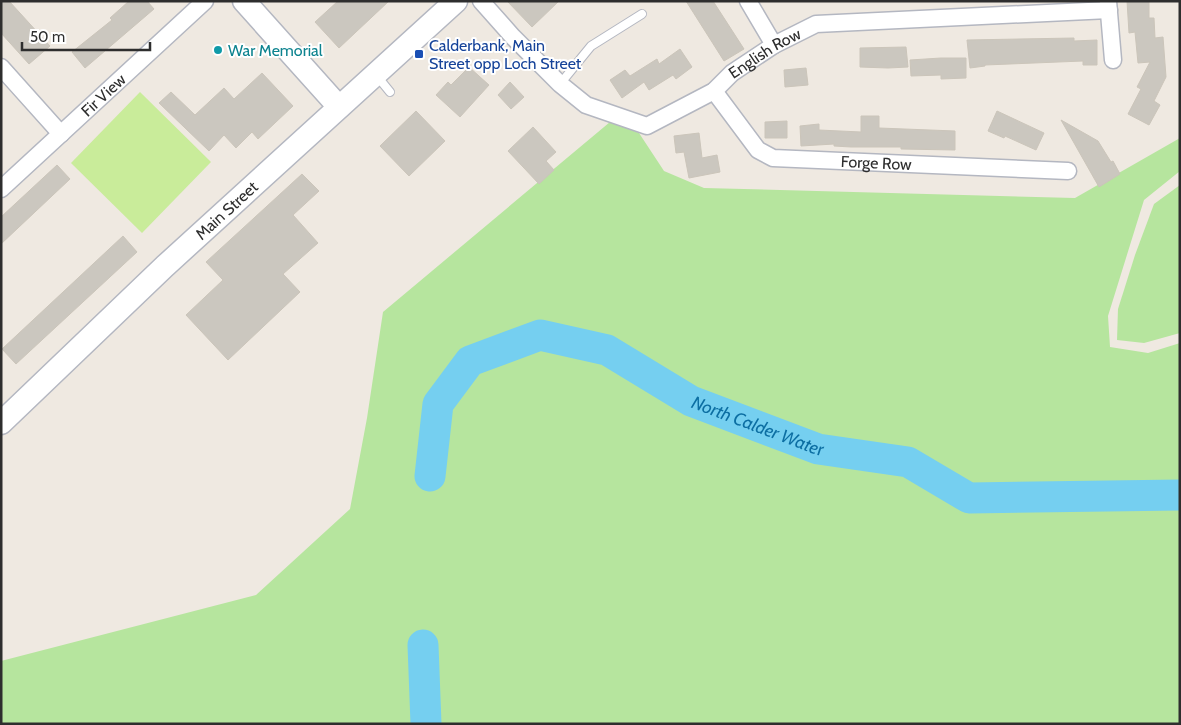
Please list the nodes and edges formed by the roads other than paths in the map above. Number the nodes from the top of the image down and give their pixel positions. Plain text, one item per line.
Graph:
1 (205, 1) edge
2 (244, 1) edge
3 (456, 1) edge
4 (481, 1) edge
5 (748, 1) edge
6 (1109, 6) edge
7 (642, 14) dead end
8 (774, 45) junction
9 (1113, 60) dead end
10 (1, 68) edge
11 (375, 75) junction
12 (560, 84) junction
13 (714, 91) junction
14 (390, 92) dead end
15 (339, 107) junction
16 (61, 134) junction
17 (1068, 171) dead end
18 (1, 189) edge
19 (1, 423) edge

1 - 16 street, Fir View
2 - 15 main road
3 - 11 main road, Main Street
4 - 12 street, English Row
5 - 8 street
6 - 8 street, English Row
6 - 9 street, English Row
7 - 12 lane
8 - 13 street, English Row
10 - 16 street
11 - 14 lane
11 - 15 main road, Main Street
12 - 13 street, English Row
13 - 17 street, Forge Row
15 - 19 main road, Main Street
16 - 18 street, Fir View

